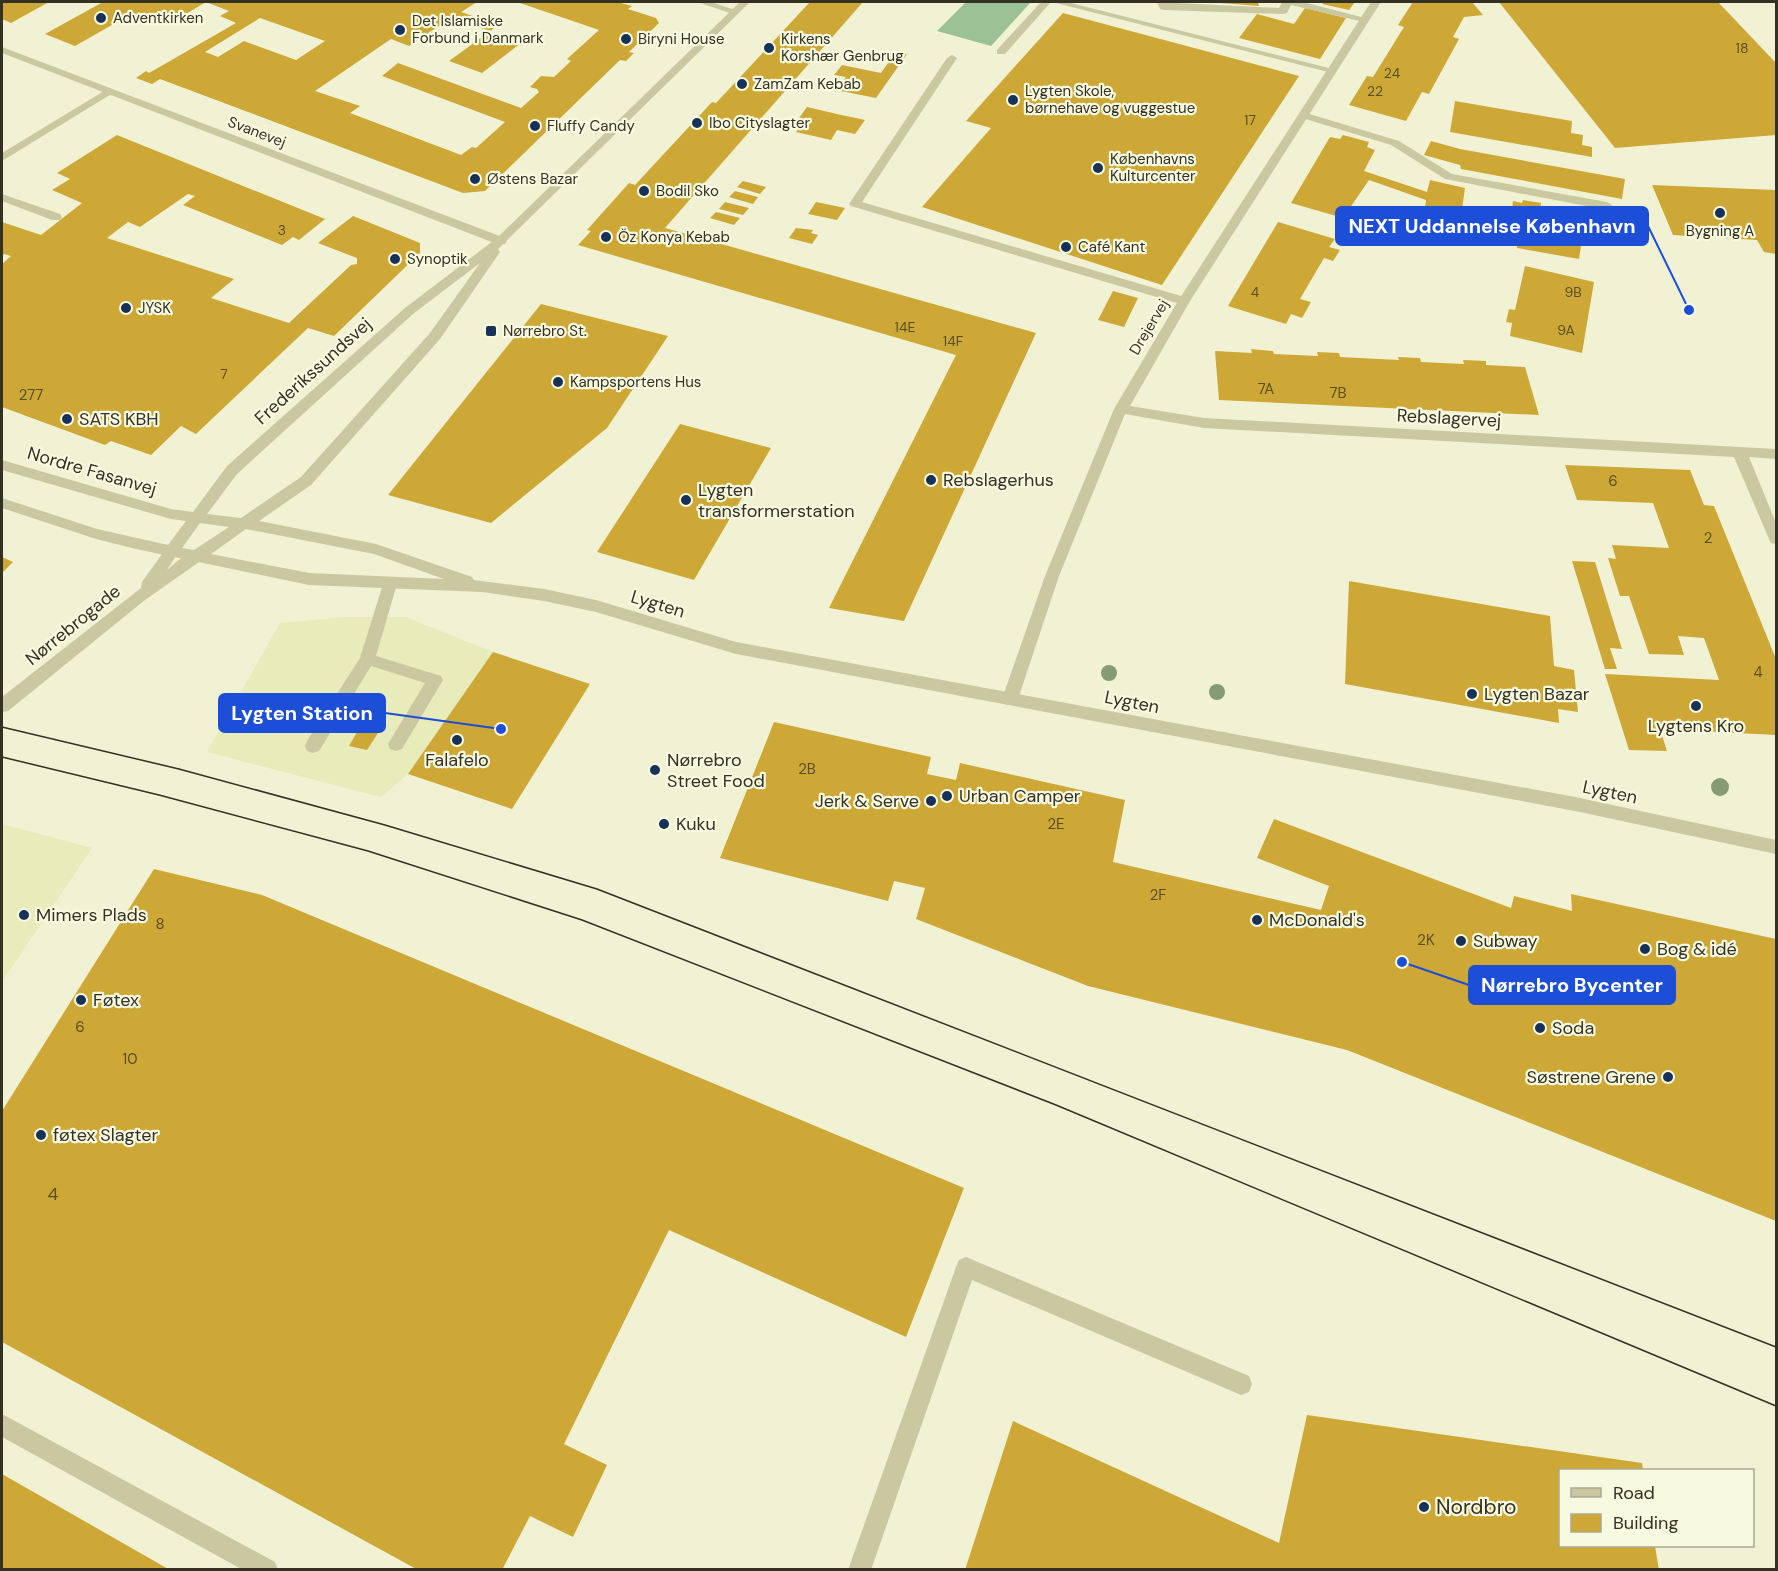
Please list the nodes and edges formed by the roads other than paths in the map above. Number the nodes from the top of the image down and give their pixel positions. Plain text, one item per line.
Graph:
1 (702, 2) edge
2 (743, 2) edge
3 (1046, 2) edge
4 (1057, 2) edge
5 (1162, 2) edge
6 (1287, 2) edge
7 (1292, 2) edge
8 (1376, 2) edge
9 (733, 11) junction
10 (1365, 19) junction
11 (2, 50) edge
12 (1001, 52) dead end
13 (952, 58) dead end
14 (1332, 70) junction
15 (109, 91) junction
16 (1303, 115) junction
17 (2, 158) edge
18 (2, 197) edge
19 (1607, 206) dead end
20 (56, 217) dead end
21 (501, 241) junction
22 (1184, 301) junction
23 (1120, 409) junction
24 (1739, 452) junction
25 (1776, 453) edge
26 (2, 465) edge
27 (2, 503) edge
28 (196, 518) junction
29 (243, 524) junction
30 (1776, 539) edge
31 (172, 551) junction
32 (197, 556) junction
33 (390, 584) junction
34 (482, 586) junction
35 (140, 596) junction
36 (367, 659) junction
37 (1010, 699) junction
38 (2, 706) edge
39 (396, 744) dead end
40 (313, 746) dead end
41 (1776, 847) edge
42 (1241, 1384) dead end
43 (2, 1425) edge
44 (267, 1569) edge
45 (859, 1569) edge

1 - 9 street
2 - 9 street, Frederikssundsvej
3 - 12 street
4 - 14 street
5 - 6 street
7 - 10 street
8 - 10 street, Drejervej
9 - 21 street, Frederikssundsvej
10 - 14 street, Drejervej
11 - 15 street, Svanevej
13 - 22 street
14 - 16 street, Drejervej
15 - 17 street
15 - 21 street, Svanevej
16 - 19 street
16 - 22 street, Drejervej
18 - 20 street
21 - 28 street, Frederikssundsvej
21 - 29 street, Frederikssundsvej
22 - 23 street, Drejervej
23 - 24 street, Rebslagervej
23 - 37 street, Drejervej
24 - 25 street, Rebslagervej
24 - 30 street
26 - 28 street, Nordre Fasanvej
27 - 31 street, Lygten
28 - 29 street, Nordre Fasanvej
28 - 31 street, Frederikssundsvej
29 - 32 street, Frederikssundsvej
29 - 34 street, Lygten
31 - 32 street, Lygten
31 - 35 street, Nørrebrogade
32 - 33 street, Lygten
32 - 35 street, Nørrebrogade
33 - 34 street, Lygten
33 - 36 street
34 - 37 street, Lygten
35 - 38 street, Nørrebrogade
36 - 39 street
36 - 40 street
37 - 41 street, Lygten
42 - 45 street
43 - 44 street

